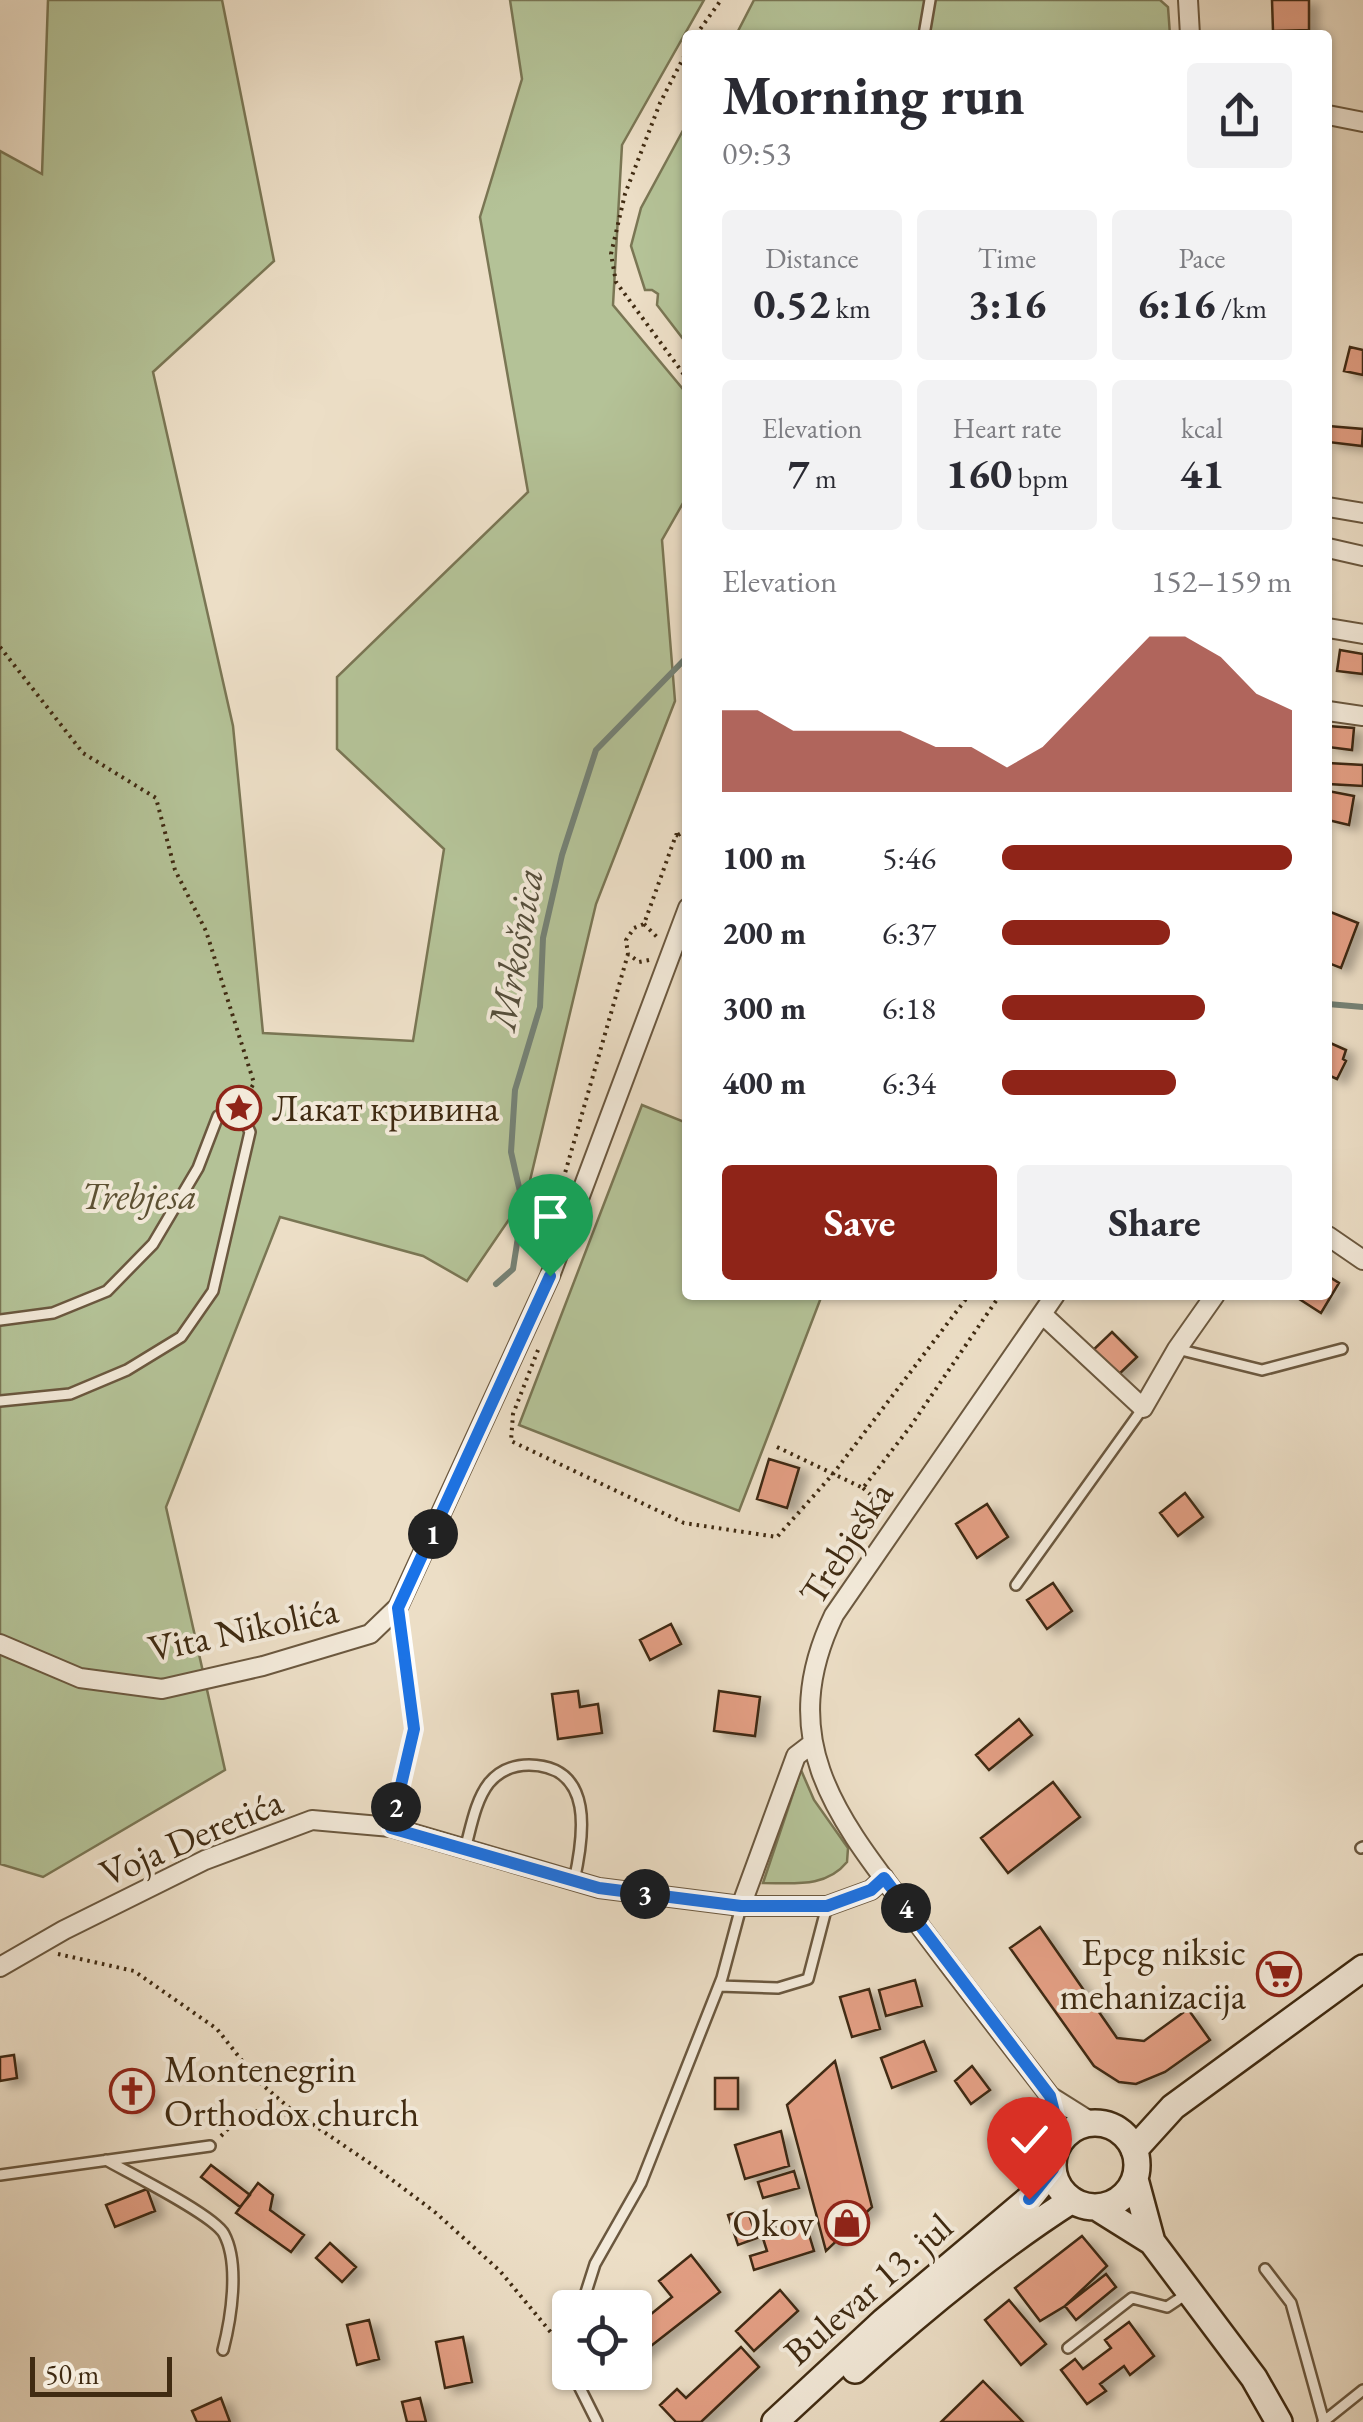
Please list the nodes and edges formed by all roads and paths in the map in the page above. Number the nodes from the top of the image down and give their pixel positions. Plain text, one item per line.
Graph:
1 (721, 0) edge
2 (930, 0) edge
3 (1188, 0) edge
4 (700, 30) edge
5 (925, 30) edge
6 (1190, 30) edge
7 (682, 61) edge
8 (1332, 116) edge
9 (1363, 122) edge
10 (682, 372) edge
11 (1332, 508) edge
12 (1363, 513) edge
13 (1332, 549) edge
14 (1363, 556) edge
15 (1332, 629) edge
16 (1363, 634) edge
17 (0, 647) edge
18 (1332, 712) edge
19 (1363, 716) edge
20 (682, 833) edge
21 (678, 835) junction
22 (682, 836) edge
23 (682, 923) edge
24 (628, 954) junction
25 (666, 964) junction
26 (246, 1096) dead end
27 (556, 1202) dead end
28 (1332, 1239) edge
29 (1363, 1260) edge
30 (965, 1300) edge
31 (997, 1300) edge
32 (1052, 1300) edge
33 (1211, 1300) edge
34 (1042, 1314) junction
35 (0, 1320) edge
36 (541, 1342) dead end
37 (1176, 1350) junction
38 (1342, 1350) dead end
39 (0, 1401) edge
40 (1143, 1408) junction
41 (776, 1447) dead end
42 (833, 1474) junction
43 (863, 1488) junction
44 (898, 1519) junction
45 (1016, 1585) dead end
46 (398, 1608) junction
47 (0, 1644) edge
48 (813, 1743) junction
49 (391, 1828) junction
50 (465, 1849) junction
51 (884, 1878) junction
52 (574, 1880) junction
53 (741, 1906) junction
54 (827, 1906) junction
55 (24, 1953) junction
56 (0, 1967) edge
57 (1363, 1968) edge
58 (718, 1986) junction
59 (1050, 2096) junction
60 (300, 2116) junction
61 (1115, 2134) junction
62 (1061, 2140) junction
63 (210, 2146) joint
64 (106, 2160) junction
65 (1053, 2169) junction
66 (0, 2175) edge
67 (1135, 2179) junction
68 (1084, 2204) junction
69 (1152, 2242) junction
70 (1266, 2269) dead end
71 (587, 2290) edge
72 (1191, 2291) junction
73 (552, 2333) edge
74 (1068, 2348) dead end
75 (222, 2350) dead end
76 (581, 2390) edge
77 (1363, 2390) edge
78 (596, 2422) edge
79 (775, 2422) edge
80 (801, 2422) edge
81 (1279, 2422) edge
82 (1323, 2422) edge

1 - 4 path
2 - 5 lane
3 - 6 street
7 - 10 path
8 - 9 street
11 - 12 street
13 - 14 street
15 - 16 street
17 - 26 path
18 - 19 street
20 - 21 path
21 - 22 path
21 - 24 path
23 - 25 street, Vita Nikolića
24 - 25 path
24 - 27 path
25 - 46 street, Vita Nikolića
28 - 29 street
30 - 42 path
31 - 43 path
32 - 34 street, Trebješka
33 - 37 street
34 - 40 street
34 - 44 street, Trebješka
35 - 39 lane
36 - 42 path
37 - 38 lane
37 - 40 street
40 - 45 lane
41 - 42 path
42 - 43 path
43 - 44 path
44 - 48 street, Trebješka
46 - 47 street, Vita Nikolića
46 - 49 path
48 - 51 street, Trebješka
48 - 53 street
49 - 50 street, Voja Deretića
49 - 55 street, Voja Deretića
50 - 52 street, Voja Deretića
50 - 52 lane
51 - 54 street, Voja Deretića
51 - 59 street, Trebješka
52 - 53 street, Voja Deretića
53 - 54 street, Voja Deretića
53 - 58 lane
54 - 58 lane
55 - 56 street, Voja Deretića
55 - 60 path
57 - 61 main road
58 - 71 lane
59 - 61 street
59 - 62 street
60 - 63 path
60 - 73 path
61 - 62 main road
61 - 67 main road
62 - 65 main road
63 - 64 lane
64 - 66 lane
64 - 75 lane
65 - 68 main road
65 - 79 main road, Bulevar 13. jul
67 - 68 main road
67 - 69 main road
68 - 69 main road
68 - 80 main road, Bulevar 13. jul
69 - 72 main road
70 - 82 lane
72 - 74 lane
72 - 81 main road
76 - 78 lane
77 - 82 lane

